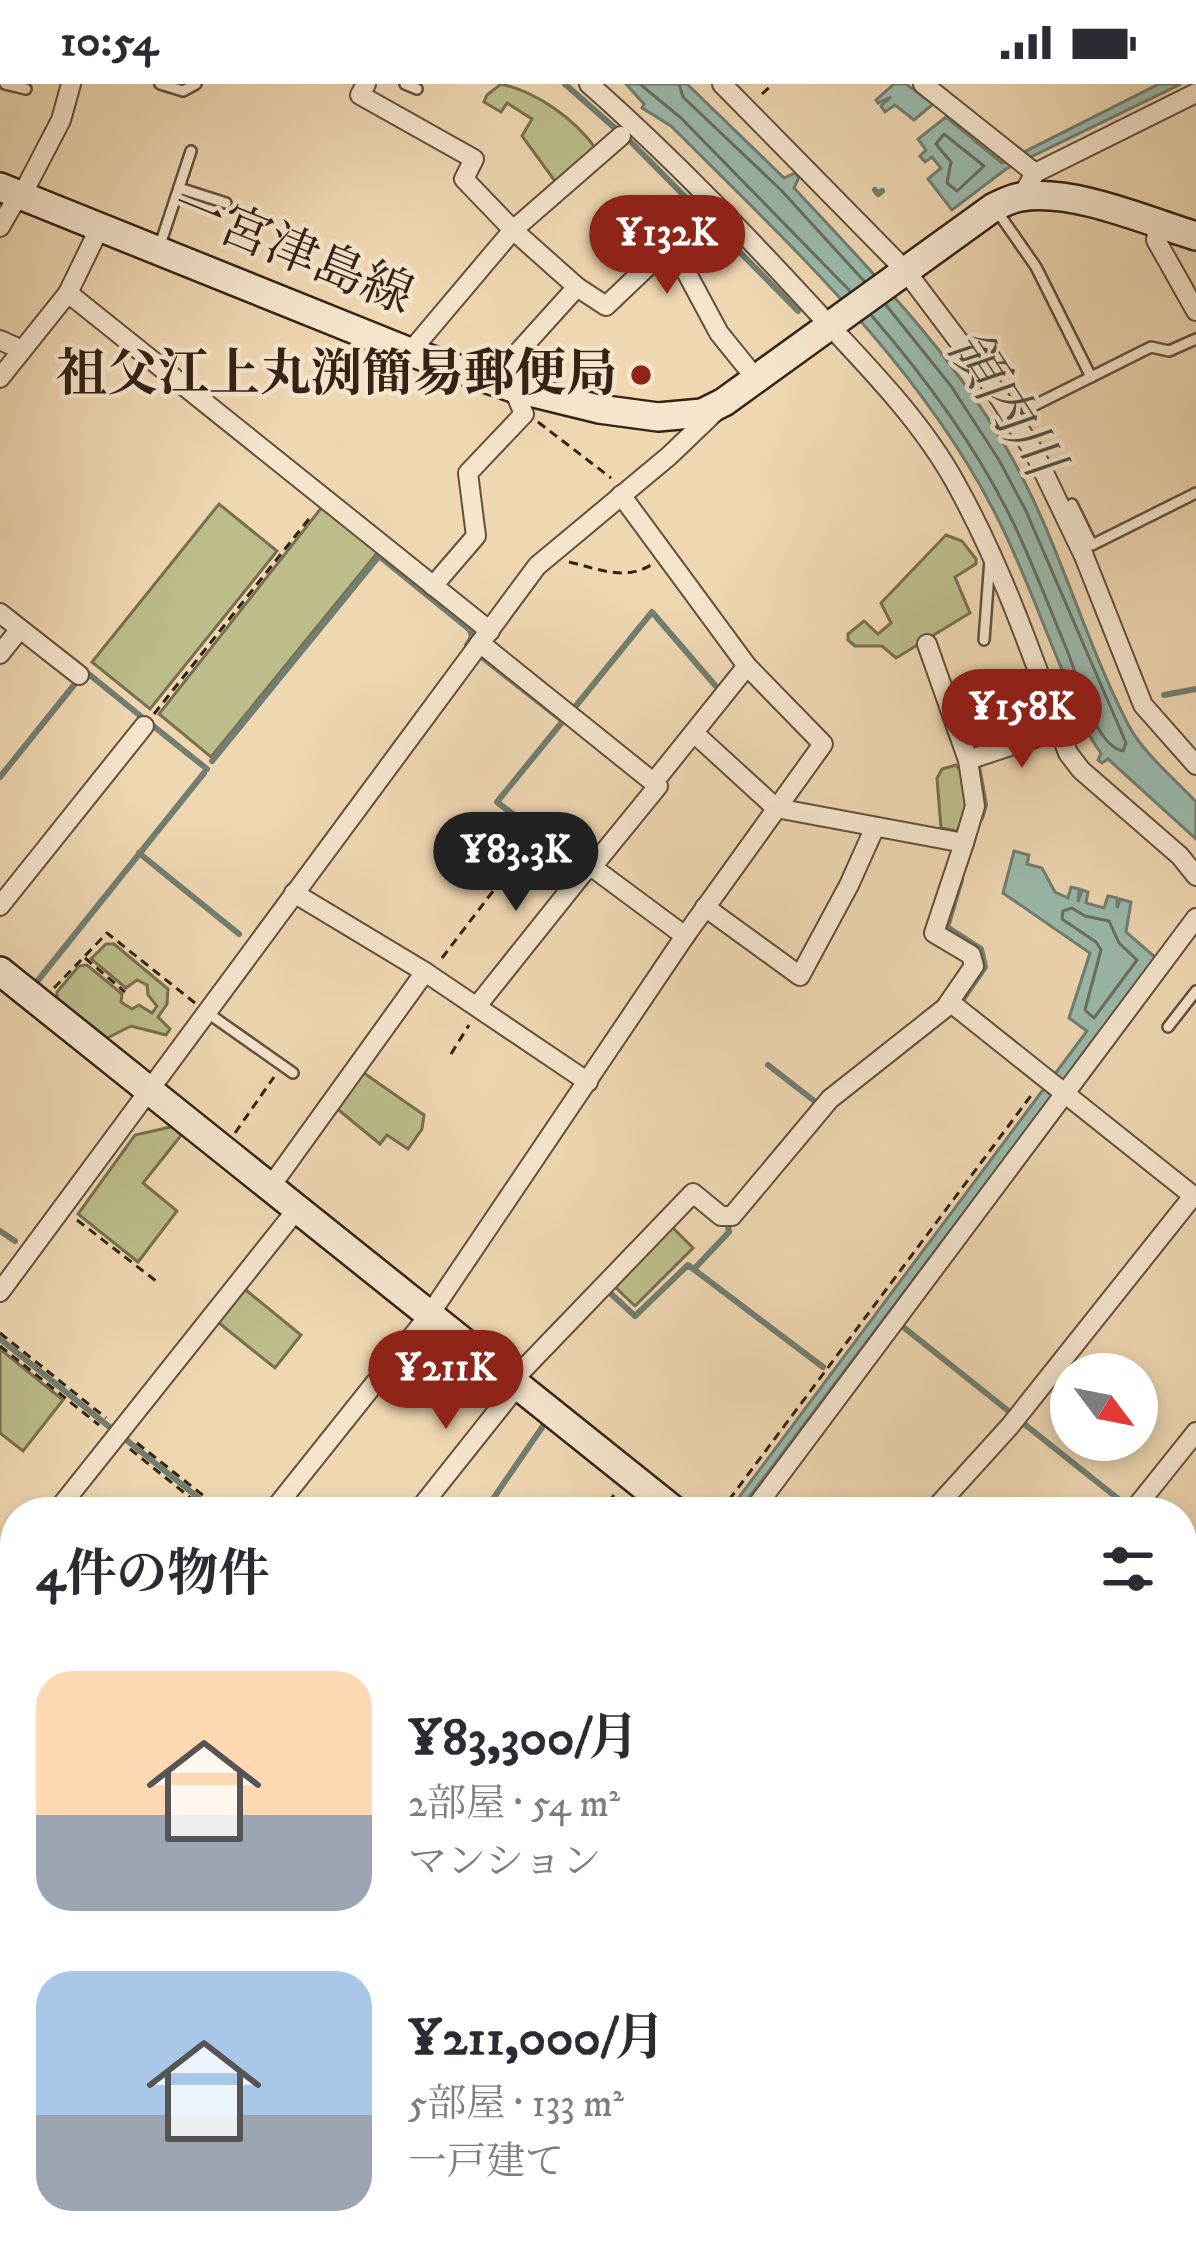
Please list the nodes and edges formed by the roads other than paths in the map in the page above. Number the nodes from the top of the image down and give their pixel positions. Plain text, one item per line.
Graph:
1 (5, 84) edge
2 (70, 84) edge
3 (160, 84) edge
4 (196, 84) edge
5 (366, 84) edge
6 (405, 84) edge
7 (589, 84) edge
8 (722, 84) edge
9 (923, 84) edge
10 (26, 89) dead end
11 (417, 89) dead end
12 (1196, 93) edge
13 (621, 136) dead end
14 (191, 151) dead end
15 (1023, 172) junction
16 (178, 188) junction
17 (14, 192) edge
18 (226, 203) dead end
19 (994, 207) junction
20 (1158, 225) junction
21 (100, 226) junction
22 (0, 227) edge
23 (513, 230) junction
24 (1196, 236) edge
25 (158, 249) junction
26 (904, 271) junction
27 (577, 287) junction
28 (68, 293) junction
29 (1196, 311) edge
30 (833, 325) junction
31 (1196, 339) edge
32 (0, 340) edge
33 (22, 350) junction
34 (410, 352) junction
35 (1091, 377) junction
36 (0, 378) edge
37 (757, 380) junction
38 (502, 384) junction
39 (724, 402) junction
40 (1027, 409) dead end
41 (624, 492) junction
42 (1196, 493) edge
43 (1072, 504) dead end
44 (990, 554) junction
45 (433, 586) junction
46 (0, 613) edge
47 (20, 629) junction
48 (485, 637) junction
49 (984, 640) dead end
50 (927, 644) dead end
51 (0, 655) edge
52 (747, 666) junction
53 (80, 675) dead end
54 (144, 726) road end
55 (1059, 730) junction
56 (694, 733) junction
57 (968, 760) junction
58 (1196, 765) edge
59 (654, 782) junction
60 (776, 808) junction
61 (875, 826) junction
62 (964, 842) junction
63 (588, 869) junction
64 (1196, 875) edge
65 (294, 893) junction
66 (0, 906) edge
67 (705, 907) junction
68 (1196, 918) edge
69 (685, 936) junction
70 (0, 971) edge
71 (427, 973) junction
72 (1196, 991) edge
73 (950, 1002) junction
74 (478, 1007) junction
75 (206, 1011) junction
76 (1168, 1028) dead end
77 (293, 1073) dead end
78 (588, 1082) junction
79 (1055, 1085) junction
80 (148, 1089) junction
81 (271, 1186) junction
82 (1195, 1197) edge
83 (298, 1208) junction
84 (0, 1292) edge
85 (430, 1314) junction
86 (515, 1383) junction
87 (1196, 1432) edge
88 (68, 1497) edge
89 (284, 1497) edge
90 (428, 1497) edge
91 (657, 1497) edge
92 (763, 1497) edge
93 (946, 1497) edge
94 (1144, 1497) edge

1 - 10 lane
2 - 17 street
3 - 4 lane
5 - 23 street
6 - 11 lane
7 - 30 street
8 - 26 street
9 - 15 street
12 - 15 street
13 - 23 street
14 - 16 lane
15 - 19 main road, 一宮津島線
15 - 20 main road, 一宮津島線
16 - 18 lane
16 - 25 lane
17 - 21 main road, 一宮津島線
17 - 22 street
19 - 26 main road, 一宮津島線
19 - 35 lane
20 - 24 main road, 一宮津島線
20 - 29 street
21 - 25 main road, 一宮津島線
21 - 28 street
23 - 27 street
23 - 34 street
25 - 34 main road, 一宮津島線
26 - 30 main road, 一宮津島線
26 - 58 street
27 - 37 street
27 - 38 street
28 - 33 street
28 - 45 street
30 - 37 main road, 一宮津島線
30 - 44 street
31 - 35 lane
32 - 33 street
33 - 36 street
34 - 38 main road, 一宮津島線
35 - 40 lane
37 - 39 main road, 一宮津島線
38 - 39 main road, 一宮津島線
38 - 45 street
39 - 41 street
41 - 48 street
41 - 52 street
42 - 43 lane
44 - 49 lane
44 - 55 street
45 - 48 street
46 - 47 street
47 - 51 street
47 - 53 street
48 - 59 street
48 - 65 street
50 - 57 street
52 - 56 street
52 - 60 street
54 - 66 street
55 - 57 street
55 - 64 street
56 - 59 street
56 - 60 street
57 - 62 street
59 - 63 street
60 - 61 street
60 - 67 street
61 - 62 street
61 - 67 street
62 - 73 street
63 - 69 street
63 - 74 street
65 - 71 street
65 - 75 street
67 - 69 street
68 - 79 street
69 - 78 street
70 - 80 main road
71 - 74 street
71 - 81 street
72 - 76 lane
73 - 79 street
73 - 86 street
74 - 78 street
75 - 77 lane
75 - 80 street
78 - 85 street
79 - 82 street
79 - 92 street
80 - 81 main road
80 - 84 street
81 - 83 main road
82 - 93 street
83 - 85 main road
83 - 88 street
85 - 86 main road
85 - 89 street
86 - 90 street
86 - 91 main road
87 - 94 street

